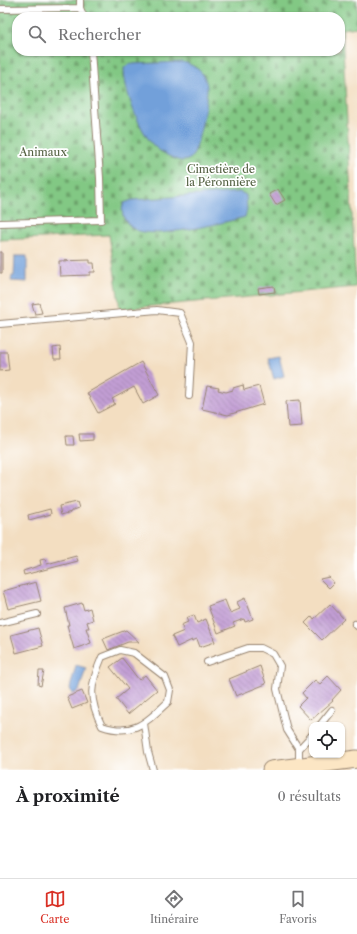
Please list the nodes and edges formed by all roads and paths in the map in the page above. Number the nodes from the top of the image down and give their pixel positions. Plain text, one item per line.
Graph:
1 (80, 0) edge
2 (80, 8) junction
3 (0, 9) edge
4 (82, 12) edge
5 (91, 56) edge
6 (0, 223) edge
7 (0, 324) edge
8 (189, 396) dead end
9 (38, 614) dead end
10 (0, 623) edge
11 (207, 662) dead end
12 (332, 710) dead end
13 (322, 722) edge
14 (144, 723) junction
15 (309, 738) edge
16 (299, 750) junction
17 (357, 759) edge
18 (298, 766) junction
19 (153, 770) edge
20 (272, 770) edge

1 - 2 lane
2 - 3 lane
2 - 4 lane
5 - 6 lane
7 - 8 lane
9 - 10 lane
11 - 16 lane
12 - 13 lane
14 - 14 lane
14 - 19 lane
15 - 16 lane
16 - 18 lane
17 - 18 main road
18 - 20 main road

